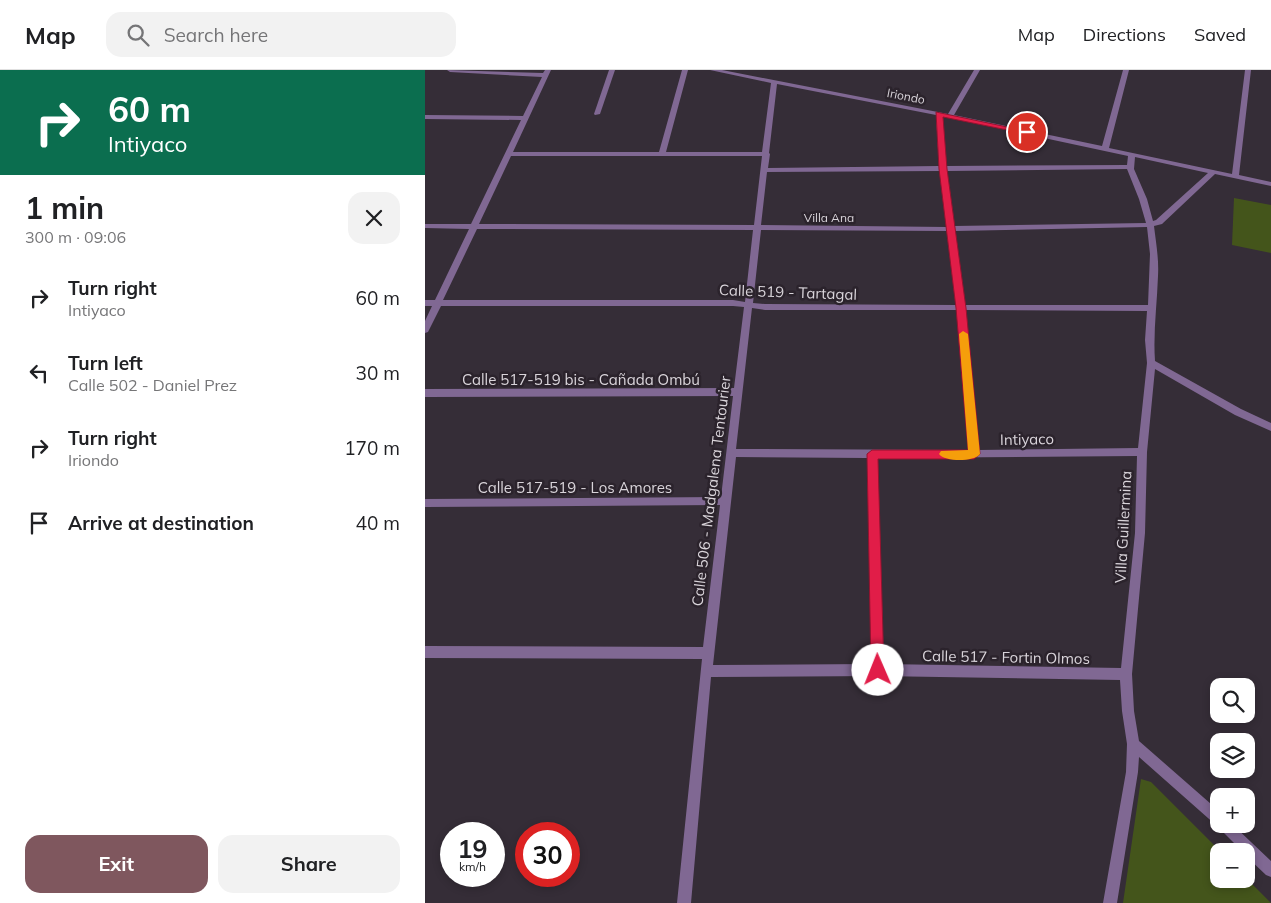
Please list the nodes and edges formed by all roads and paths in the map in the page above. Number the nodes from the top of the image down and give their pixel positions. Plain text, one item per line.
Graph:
1 (450, 70) edge
2 (613, 70) edge
3 (685, 70) edge
4 (713, 70) edge
5 (977, 70) edge
6 (1126, 70) edge
7 (1248, 70) edge
8 (547, 72) edge
9 (774, 82) junction
10 (597, 114) dead end
11 (939, 114) junction
12 (950, 116) junction
13 (425, 118) edge
14 (524, 118) junction
15 (1105, 148) junction
16 (509, 154) junction
17 (662, 154) junction
18 (767, 154) junction
19 (1132, 154) junction
20 (1130, 167) junction
21 (943, 169) junction
22 (765, 170) junction
23 (1213, 172) junction
24 (1235, 177) junction
25 (1271, 184) edge
26 (425, 226) edge
27 (475, 226) junction
28 (1149, 226) junction
29 (757, 228) junction
30 (951, 229) junction
31 (437, 303) junction
32 (425, 304) edge
33 (748, 306) junction
34 (961, 308) junction
35 (1151, 308) junction
36 (425, 330) edge
37 (1151, 362) junction
38 (738, 392) junction
39 (425, 393) edge
40 (1271, 427) edge
41 (1142, 452) junction
42 (732, 454) junction
43 (872, 454) junction
44 (974, 454) junction
45 (726, 501) junction
46 (425, 503) edge
47 (425, 652) edge
48 (708, 653) junction
49 (878, 670) junction
50 (706, 671) junction
51 (1126, 674) junction
52 (1133, 744) junction
53 (1210, 812) edge
54 (1232, 833) edge
55 (1271, 870) edge
56 (684, 903) edge
57 (1110, 903) edge

1 - 8 street
2 - 10 street
3 - 17 street
4 - 9 street, Iriondo
5 - 12 street
6 - 15 street
7 - 24 street
8 - 14 street
9 - 11 street, Iriondo
9 - 18 street, Calle 506 - Madgalena Tentourier
11 - 12 street, Iriondo
11 - 21 street
12 - 15 street, Iriondo
13 - 14 street
14 - 16 street
15 - 19 street, Iriondo
16 - 17 street
16 - 27 street
17 - 18 street
18 - 22 street, Calle 506 - Madgalena Tentourier
19 - 20 street
19 - 23 street, Iriondo
20 - 21 street
20 - 28 street, Villa Guillermina
21 - 22 street
21 - 30 street
22 - 29 street, Calle 506 - Madgalena Tentourier
23 - 24 street, Iriondo
23 - 28 street
24 - 25 street, Iriondo
26 - 27 street, Villa Ana
27 - 29 street, Villa Ana
27 - 31 street
28 - 30 street, Villa Ana
28 - 35 street, Villa Guillermina
29 - 30 street, Villa Ana
29 - 33 street, Calle 506 - Madgalena Tentourier
30 - 34 street
31 - 32 street, Calle 519 - Tartagal
31 - 33 street, Calle 519 - Tartagal
31 - 36 street
33 - 34 street, Calle 519 - Tartagal
33 - 38 street, Calle 506 - Madgalena Tentourier
34 - 35 street, Calle 519 - Tartagal
34 - 44 street
35 - 37 street, Villa Guillermina
37 - 40 street
37 - 41 street, Villa Guillermina
38 - 39 street, Calle 517-519 bis - Cañada Ombú
38 - 42 street, Calle 506 - Madgalena Tentourier
41 - 44 street, Intiyaco
41 - 51 street, Villa Guillermina
42 - 43 street, Intiyaco
42 - 45 street, Calle 506 - Madgalena Tentourier
43 - 44 street, Intiyaco
43 - 49 street
45 - 46 street, Calle 517-519 - Los Amores
45 - 48 street, Calle 506 - Madgalena Tentourier
47 - 48 street
48 - 50 street, Calle 506 - Madgalena Tentourier
49 - 50 street, Calle 517 - Fortin Olmos
49 - 51 street, Calle 517 - Fortin Olmos
50 - 56 street, Calle 506 - Madgalena Tentourier
51 - 52 street, Villa Guillermina
52 - 53 street
52 - 57 street, Villa Guillermina
54 - 55 street

